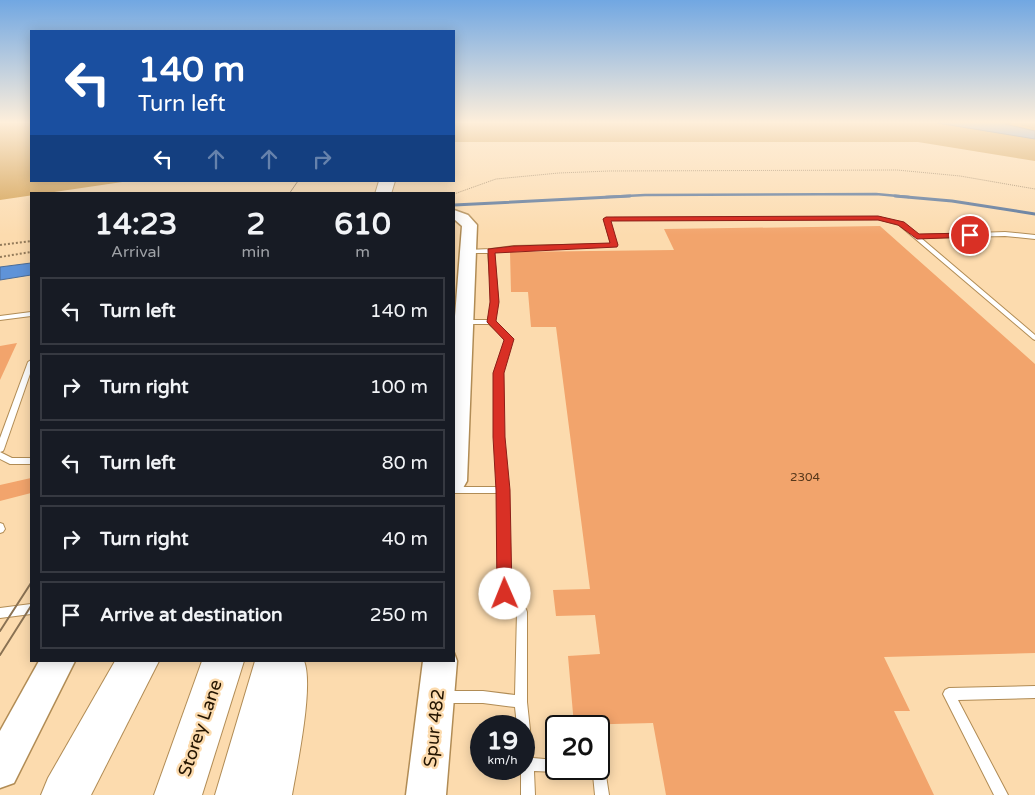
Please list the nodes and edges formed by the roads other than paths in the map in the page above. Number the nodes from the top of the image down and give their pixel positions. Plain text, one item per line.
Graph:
1 (457, 215) edge
2 (917, 237) junction
3 (1035, 237) edge
4 (467, 251) junction
5 (491, 251) junction
6 (30, 314) edge
7 (0, 318) edge
8 (463, 322) junction
9 (491, 322) junction
10 (1035, 338) edge
11 (30, 365) edge
12 (0, 449) edge
13 (0, 455) edge
14 (30, 461) edge
15 (455, 463) edge
16 (455, 490) edge
17 (503, 490) junction
18 (505, 594) dead end
19 (30, 609) edge
20 (522, 612) dead end
21 (0, 613) edge
22 (57, 662) edge
23 (137, 662) edge
24 (223, 662) edge
25 (276, 662) edge
26 (288, 662) edge
27 (440, 662) edge
28 (1035, 692) edge
29 (438, 698) junction
30 (521, 702) junction
31 (522, 715) edge
32 (0, 769) edge
33 (528, 780) edge
34 (600, 780) edge
35 (65, 795) edge
36 (178, 795) edge
37 (239, 795) edge
38 (268, 795) edge
39 (426, 795) edge
40 (528, 795) edge
41 (602, 795) edge
42 (1001, 795) edge

1 - 4 main road
2 - 3 lane
2 - 5 lane
2 - 10 lane
4 - 5 lane
4 - 8 main road
5 - 9 lane
6 - 7 lane
8 - 9 lane
8 - 15 main road
9 - 17 lane
11 - 12 lane
13 - 14 lane
16 - 17 lane
17 - 18 lane
19 - 21 lane
20 - 30 lane
22 - 32 main road
23 - 35 highway
24 - 36 highway, Storey Lane
25 - 37 highway
26 - 38 highway
27 - 29 main road, Spur 482
28 - 42 lane
29 - 30 lane
29 - 39 main road, Spur 482
30 - 31 lane
33 - 40 lane
34 - 41 lane

